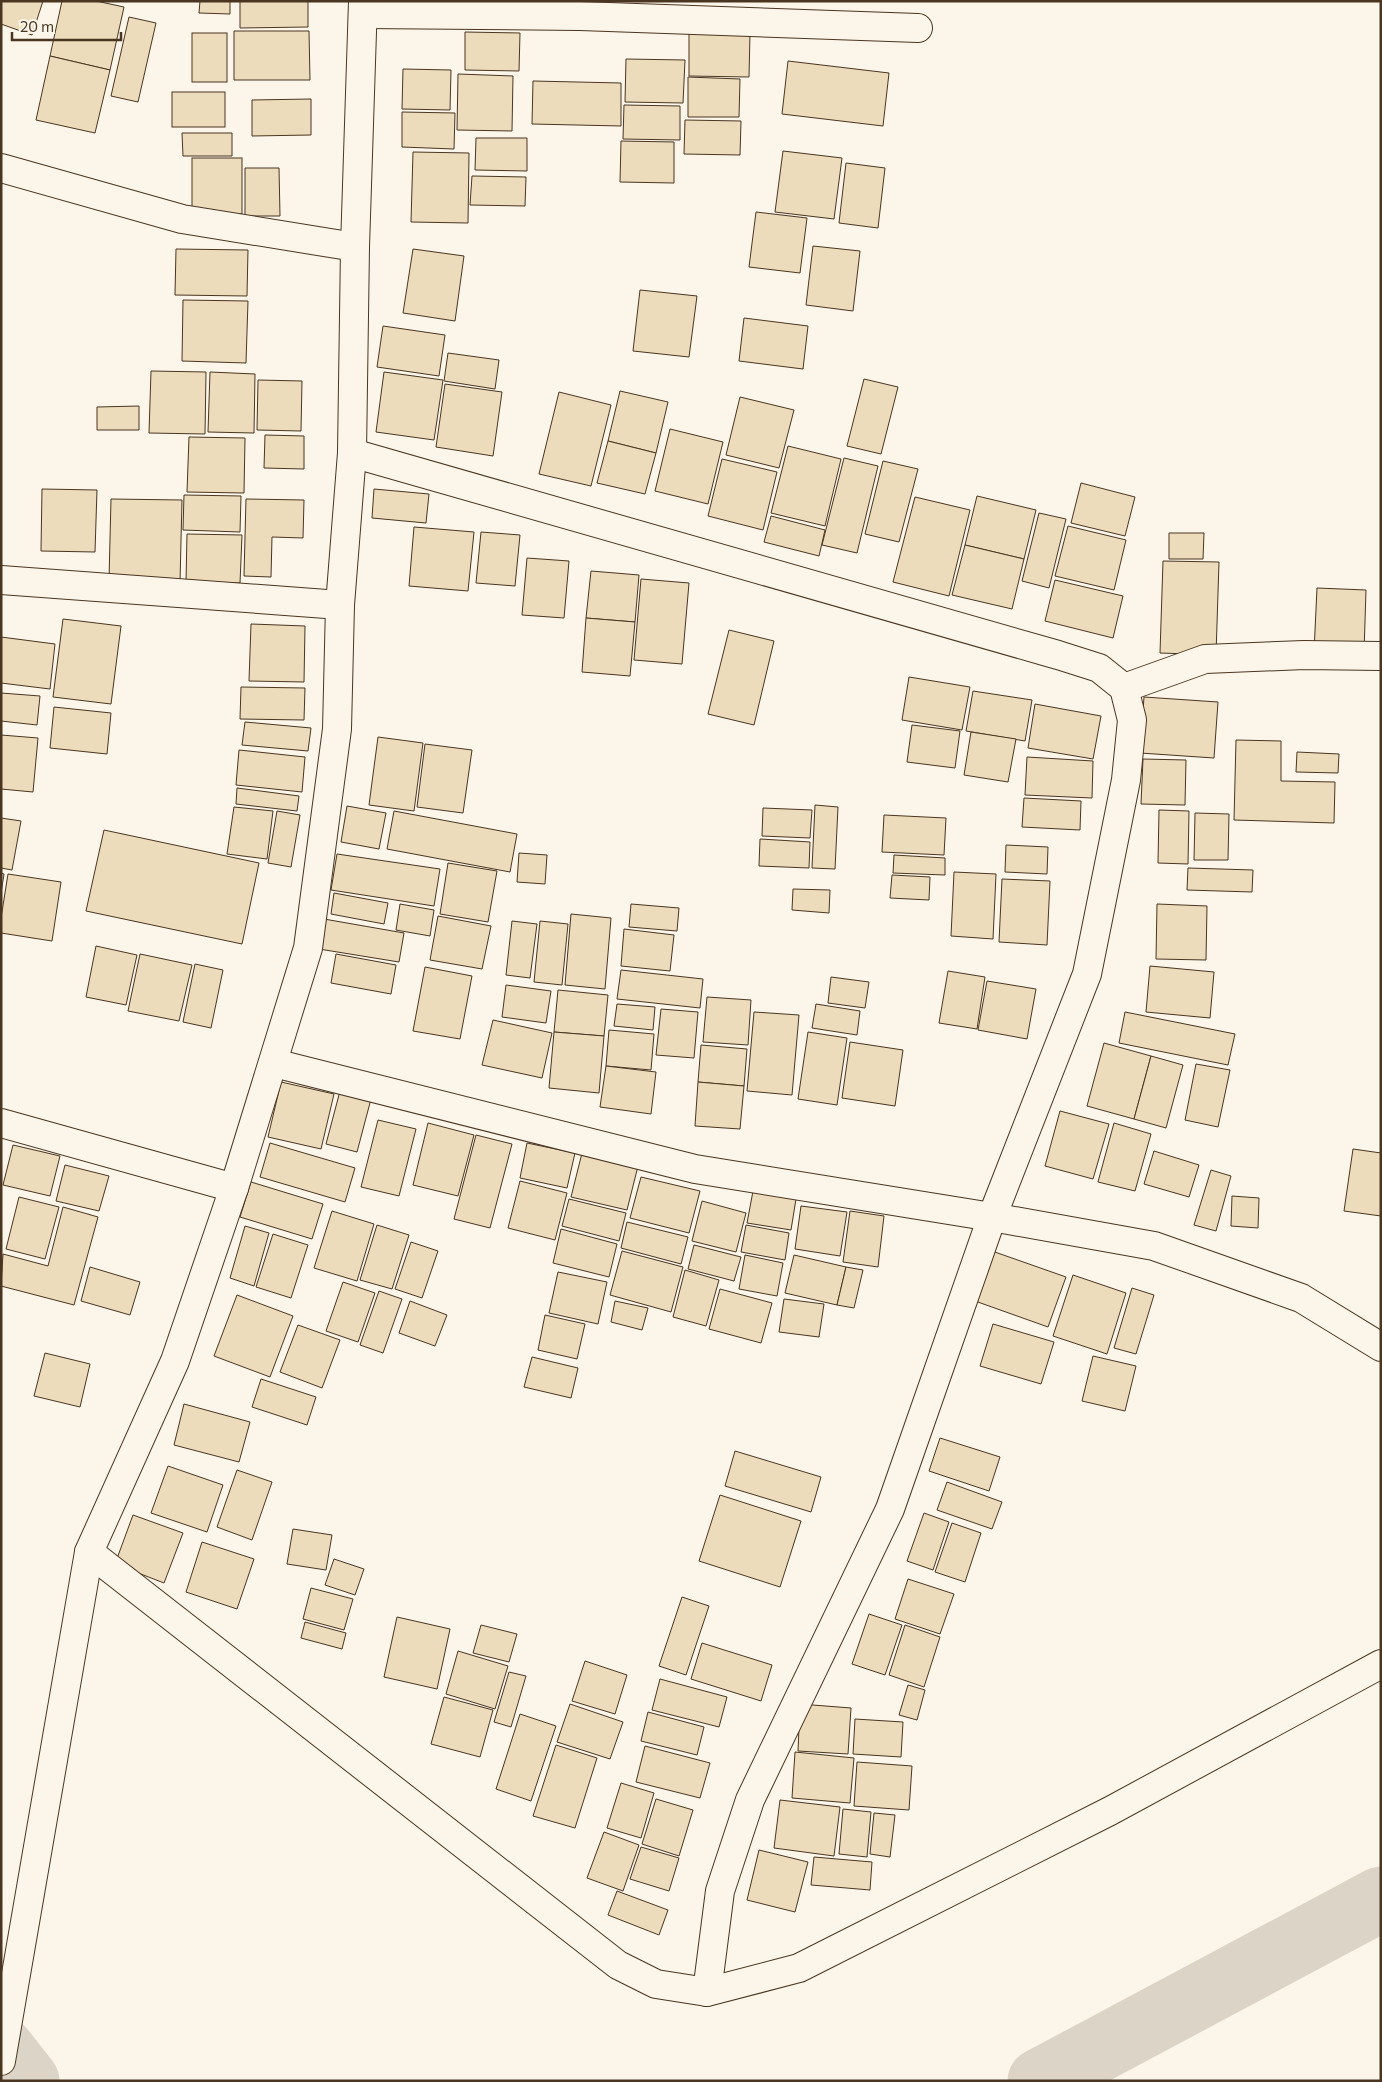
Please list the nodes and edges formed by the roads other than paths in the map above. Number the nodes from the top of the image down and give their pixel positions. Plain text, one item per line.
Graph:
1 (363, 8) edge
2 (918, 28) dead end
3 (1, 168) edge
4 (355, 248) junction
5 (352, 452) junction
6 (1, 580) edge
7 (340, 604) junction
8 (1381, 656) edge
9 (1124, 688) junction
10 (274, 1063) junction
11 (1, 1123) edge
12 (234, 1188) junction
13 (992, 1217) junction
14 (1381, 1347) edge
15 (89, 1552) junction
16 (1381, 1664) edge
17 (708, 1992) junction
18 (1, 2060) edge

1 - 2 street
1 - 4 street
3 - 4 street
4 - 5 street
5 - 7 street
5 - 9 street
6 - 7 street
7 - 10 street
8 - 9 street
9 - 13 street
10 - 12 street
10 - 13 street
11 - 12 street
12 - 15 street
13 - 14 street
13 - 17 street
15 - 17 street
15 - 18 street
16 - 17 street

